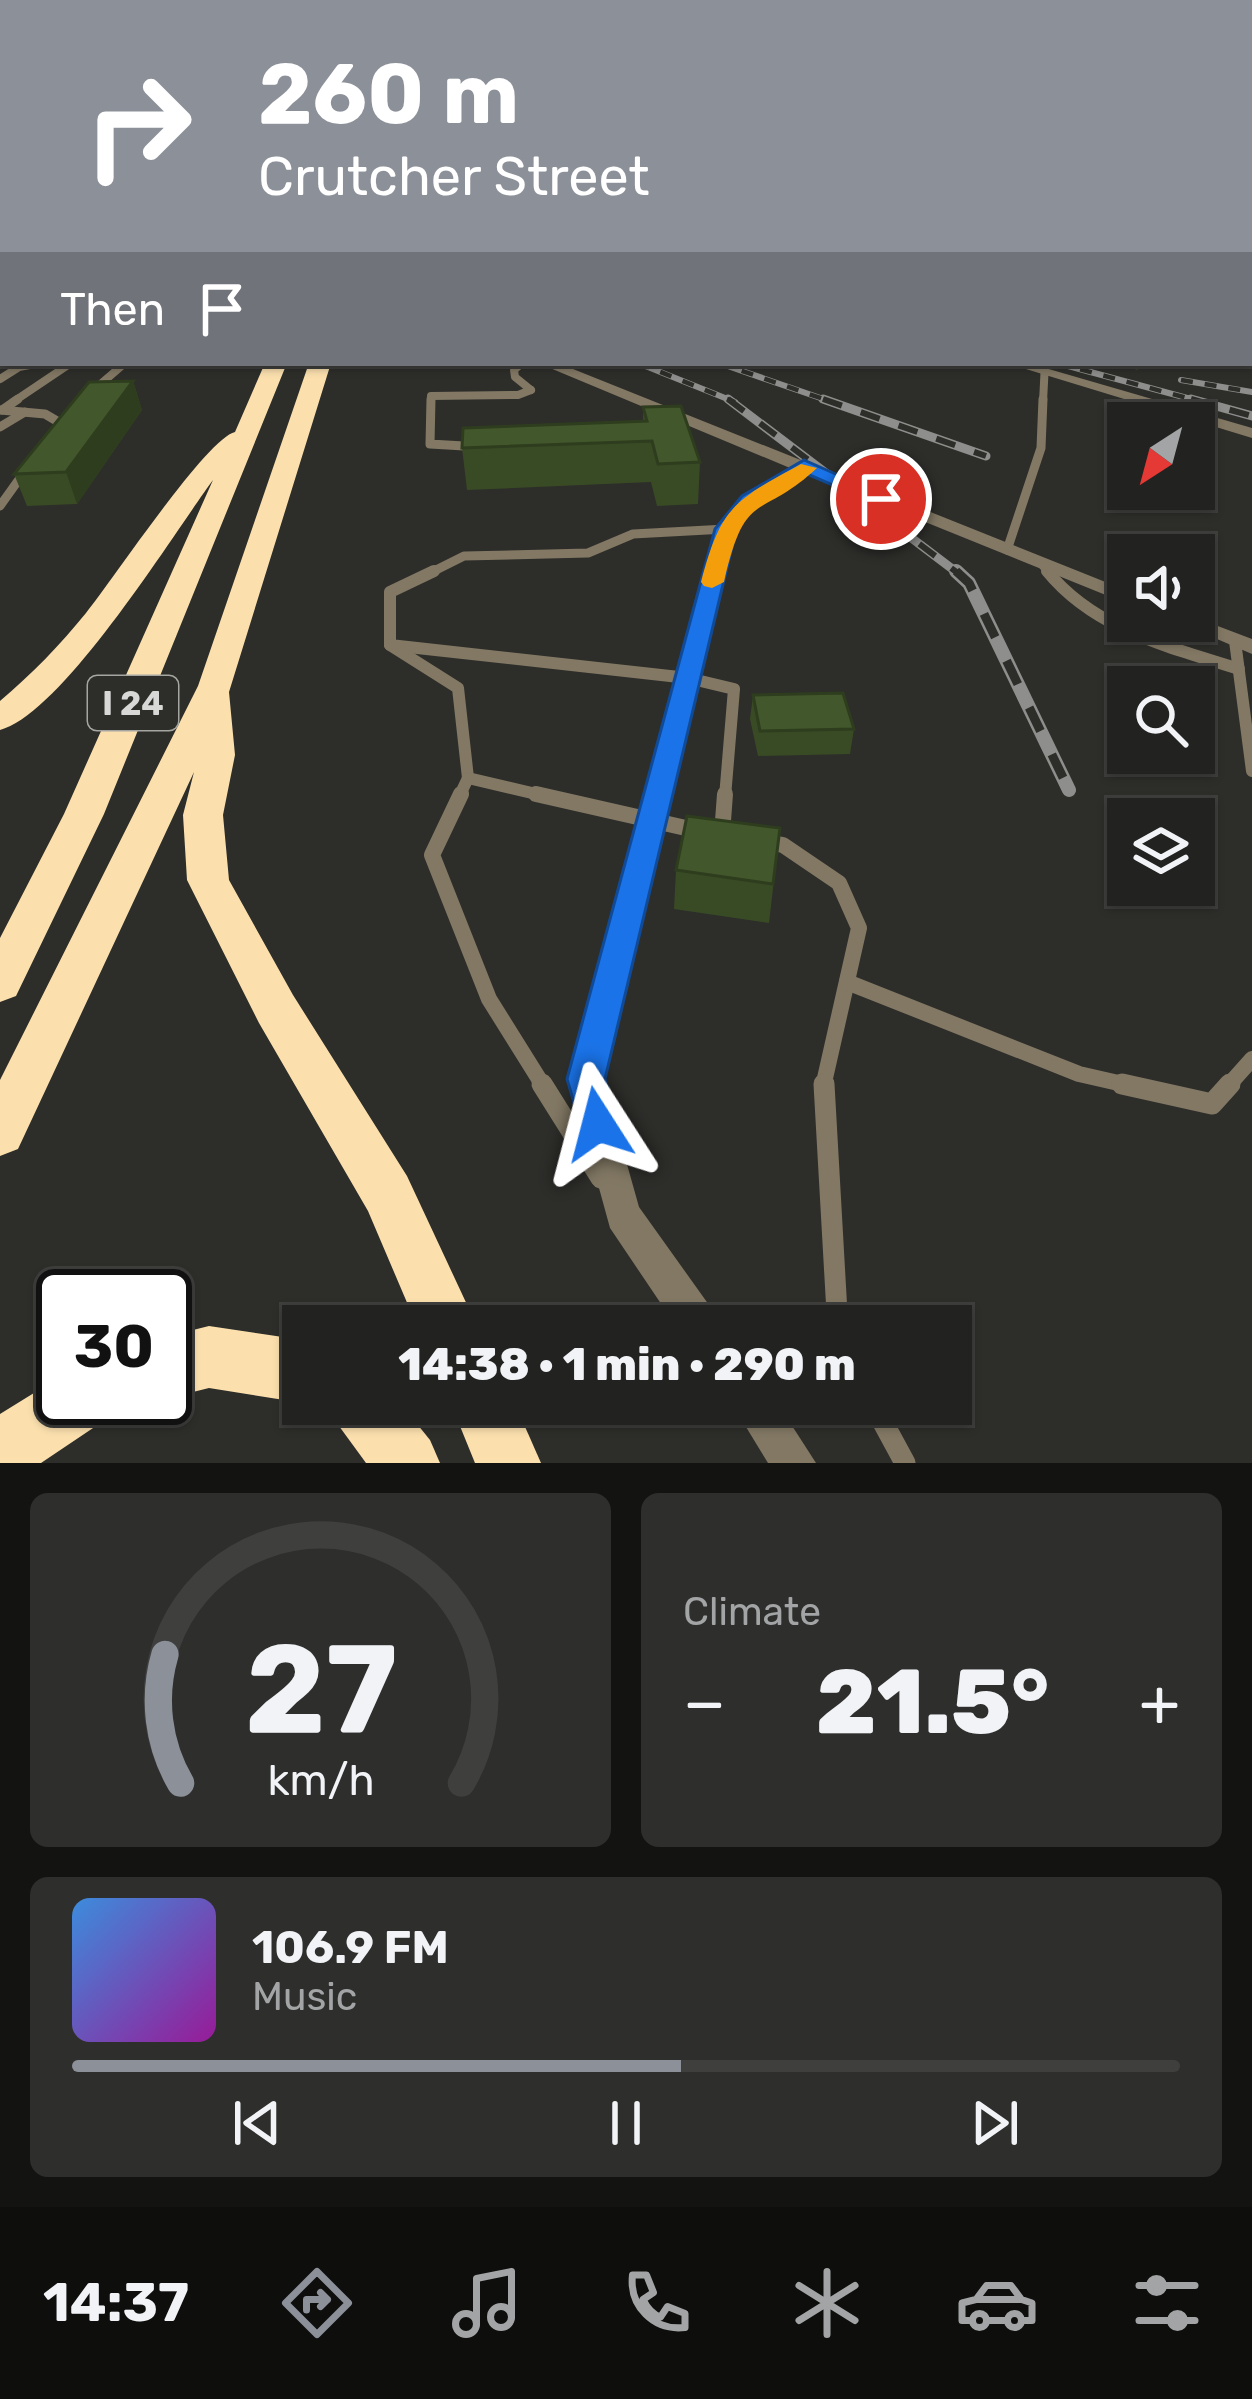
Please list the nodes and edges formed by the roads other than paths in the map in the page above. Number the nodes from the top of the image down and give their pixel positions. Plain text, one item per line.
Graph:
1 (67, 366) edge
2 (121, 366) edge
3 (275, 366) edge
4 (319, 366) edge
5 (519, 366) edge
6 (552, 366) edge
7 (1045, 368) edge
8 (80, 401) edge
9 (1, 410) edge
10 (25, 412) junction
11 (252, 418) junction
12 (0, 427) edge
13 (1252, 433) edge
14 (47, 446) edge
15 (504, 447) edge
16 (35, 459) edge
17 (804, 466) junction
18 (0, 506) edge
19 (725, 529) junction
20 (1007, 550) junction
21 (1041, 563) junction
22 (1107, 590) edge
23 (1215, 632) edge
24 (1244, 644) edge
25 (390, 645) junction
26 (1239, 669) junction
27 (688, 678) junction
28 (215, 686) junction
29 (0, 718) edge
30 (1252, 771) edge
31 (468, 778) junction
32 (651, 823) junction
33 (722, 835) junction
34 (847, 982) junction
35 (0, 983) edge
36 (1252, 1059) edge
37 (0, 1132) edge
38 (623, 1214) junction
39 (438, 1305) edge
40 (686, 1305) edge
41 (836, 1305) edge
42 (192, 1362) edge
43 (282, 1366) edge
44 (42, 1425) edge
45 (377, 1425) edge
46 (491, 1425) edge
47 (768, 1425) edge
48 (884, 1425) edge
49 (0, 1452) edge
50 (407, 1463) edge
51 (508, 1463) edge
52 (794, 1463) edge
53 (904, 1463) edge

1 - 9 lane
2 - 8 lane
3 - 11 highway, I 24
4 - 28 highway, I 24
5 - 15 lane
6 - 17 street
7 - 13 street
7 - 20 lane
9 - 10 lane
10 - 12 lane
10 - 14 lane
11 - 29 highway
11 - 35 highway, I 24
16 - 18 lane
17 - 19 street
17 - 20 street
19 - 25 lane
19 - 27 street
20 - 21 street
21 - 22 street
21 - 26 lane
23 - 24 street
24 - 26 lane
25 - 27 lane
25 - 31 lane
26 - 30 lane
27 - 32 street
27 - 33 lane
28 - 37 highway, I 24
28 - 39 highway
31 - 32 lane
31 - 38 lane
32 - 33 lane
32 - 38 street
33 - 34 lane
34 - 36 lane
34 - 41 lane
38 - 40 street
42 - 43 highway
44 - 49 highway
45 - 50 highway
46 - 51 highway
47 - 52 street
48 - 53 lane

